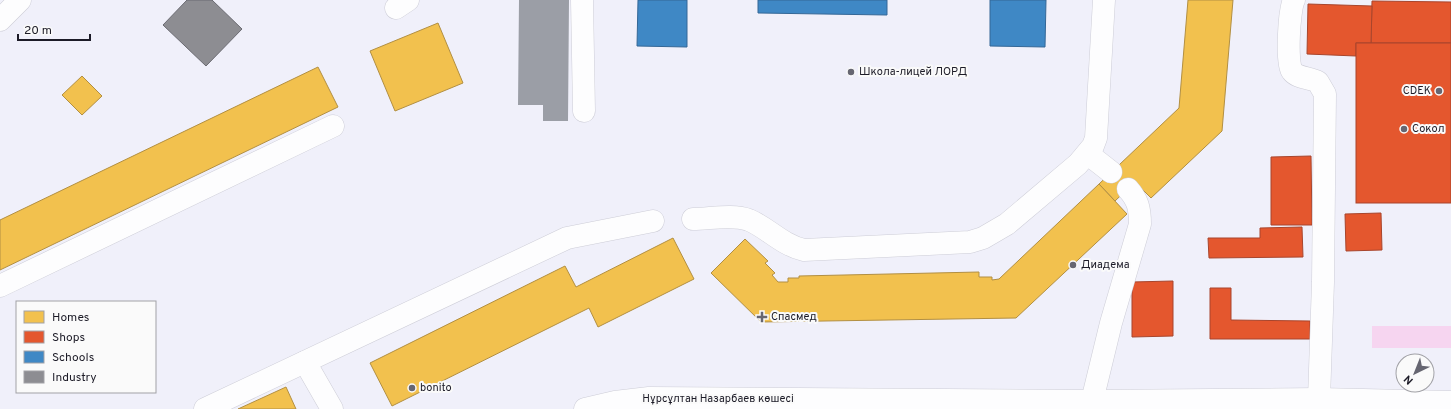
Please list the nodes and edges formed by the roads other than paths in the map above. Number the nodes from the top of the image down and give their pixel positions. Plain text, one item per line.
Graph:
1 (20, 0) edge
2 (582, 0) edge
3 (1104, 0) edge
4 (1294, 0) edge
5 (0, 20) edge
6 (584, 111) dead end
7 (333, 126) dead end
8 (1088, 154) junction
9 (1112, 172) dead end
10 (1128, 189) dead end
11 (692, 219) dead end
12 (653, 221) dead end
13 (0, 286) edge
14 (305, 362) junction
15 (1319, 399) junction
16 (1092, 401) junction
17 (1451, 402) edge
18 (713, 404) edge
19 (1024, 405) edge
20 (1392, 405) edge
21 (205, 409) edge
22 (332, 409) edge
23 (585, 409) edge

1 - 5 main road
2 - 6 main road
3 - 8 main road
4 - 15 main road
7 - 13 main road
8 - 9 main road
8 - 11 main road
10 - 16 main road
12 - 14 main road
14 - 21 main road
14 - 22 main road
15 - 16 main road, Нұрсұлтан Назарбаев көшесі
15 - 20 main road, Нұрсұлтан Назарбаев көшесі
16 - 19 main road, Нұрсұлтан Назарбаев көшесі
17 - 20 main road, Нұрсұлтан Назарбаев көшесі
18 - 19 main road, Нұрсұлтан Назарбаев көшесі
18 - 23 main road, Нұрсұлтан Назарбаев көшесі

